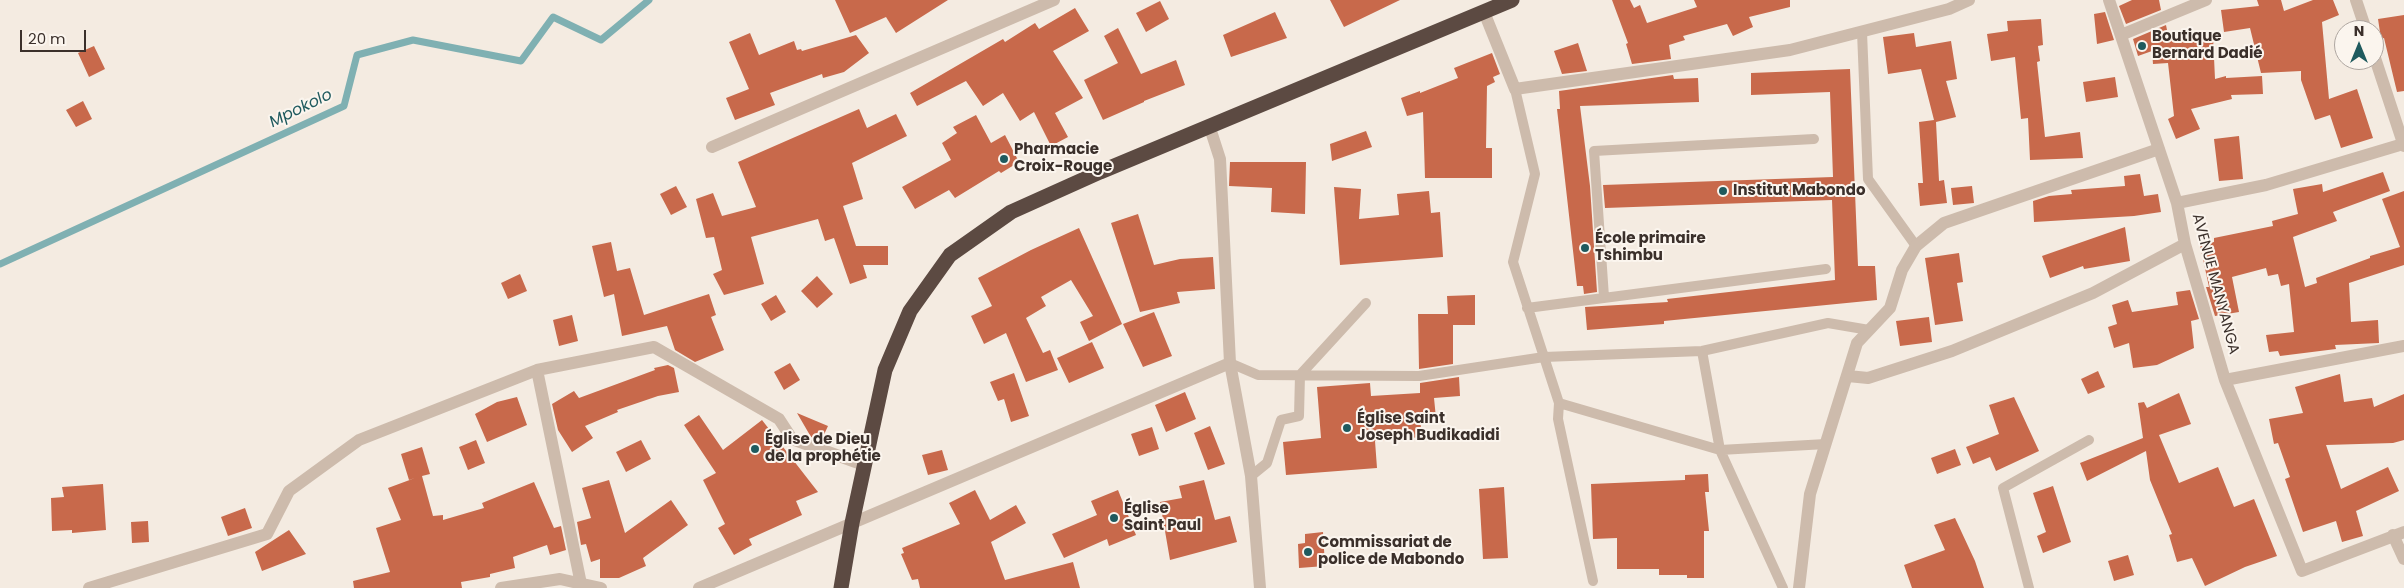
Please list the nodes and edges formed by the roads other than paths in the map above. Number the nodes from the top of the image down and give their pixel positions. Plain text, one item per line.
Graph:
1 (1054, 0) edge
2 (1512, 0) edge
3 (1969, 0) edge
4 (2109, 0) edge
5 (2206, 0) edge
6 (2356, 0) edge
7 (1484, 12) junction
8 (2363, 20) edge
9 (1862, 32) junction
10 (2121, 35) junction
11 (2379, 70) edge
12 (1515, 89) junction
13 (1210, 128) junction
14 (1814, 139) dead end
15 (2404, 145) edge
16 (712, 147) dead end
17 (2158, 149) junction
18 (2177, 204) junction
19 (2186, 244) junction
20 (1916, 246) junction
21 (1826, 269) dead end
22 (1604, 297) junction
23 (1366, 303) dead end
24 (1528, 308) junction
25 (1869, 330) junction
26 (2404, 346) edge
27 (1702, 351) junction
28 (1544, 357) junction
29 (1230, 362) junction
30 (537, 370) junction
31 (1300, 375) junction
32 (1848, 376) junction
33 (2225, 380) junction
34 (1559, 403) junction
35 (2089, 440) dead end
36 (1826, 444) junction
37 (1720, 450) junction
38 (864, 465) junction
39 (1251, 476) junction
40 (852, 523) junction
41 (2398, 533) edge
42 (2404, 559) edge
43 (1593, 581) dead end
44 (581, 584) junction
45 (89, 588) edge
46 (501, 588) edge
47 (601, 588) edge
48 (699, 588) edge
49 (841, 588) edge
50 (1260, 588) edge
51 (1783, 588) edge
52 (1800, 588) edge
53 (2029, 588) edge

1 - 16 street
2 - 7 highway
3 - 9 street
4 - 10 street, AVENUE MANYANGA
5 - 10 street
6 - 8 street
7 - 12 street
7 - 13 highway
9 - 12 street
9 - 20 lane
10 - 17 street, AVENUE MANYANGA
11 - 15 street
12 - 24 lane
13 - 29 street
13 - 38 highway
14 - 22 lane
15 - 18 street
17 - 18 street, AVENUE MANYANGA
17 - 20 street
18 - 19 street, AVENUE MANYANGA
19 - 32 street
19 - 33 street, AVENUE MANYANGA
20 - 25 street
21 - 22 lane
22 - 24 lane
23 - 31 lane
24 - 28 lane
25 - 27 lane
25 - 32 street
26 - 33 street
27 - 28 lane
27 - 37 lane
28 - 31 lane
28 - 34 lane
29 - 31 lane
29 - 39 street
29 - 40 street
30 - 38 street
30 - 44 street
30 - 45 street
31 - 39 lane
32 - 36 street
33 - 41 street, AVENUE MANYANGA
34 - 37 lane
34 - 43 lane
35 - 53 lane
36 - 37 lane
36 - 52 street
37 - 51 lane
38 - 40 highway
39 - 50 street
40 - 48 street
40 - 49 highway
41 - 42 street
44 - 46 street
44 - 47 street

